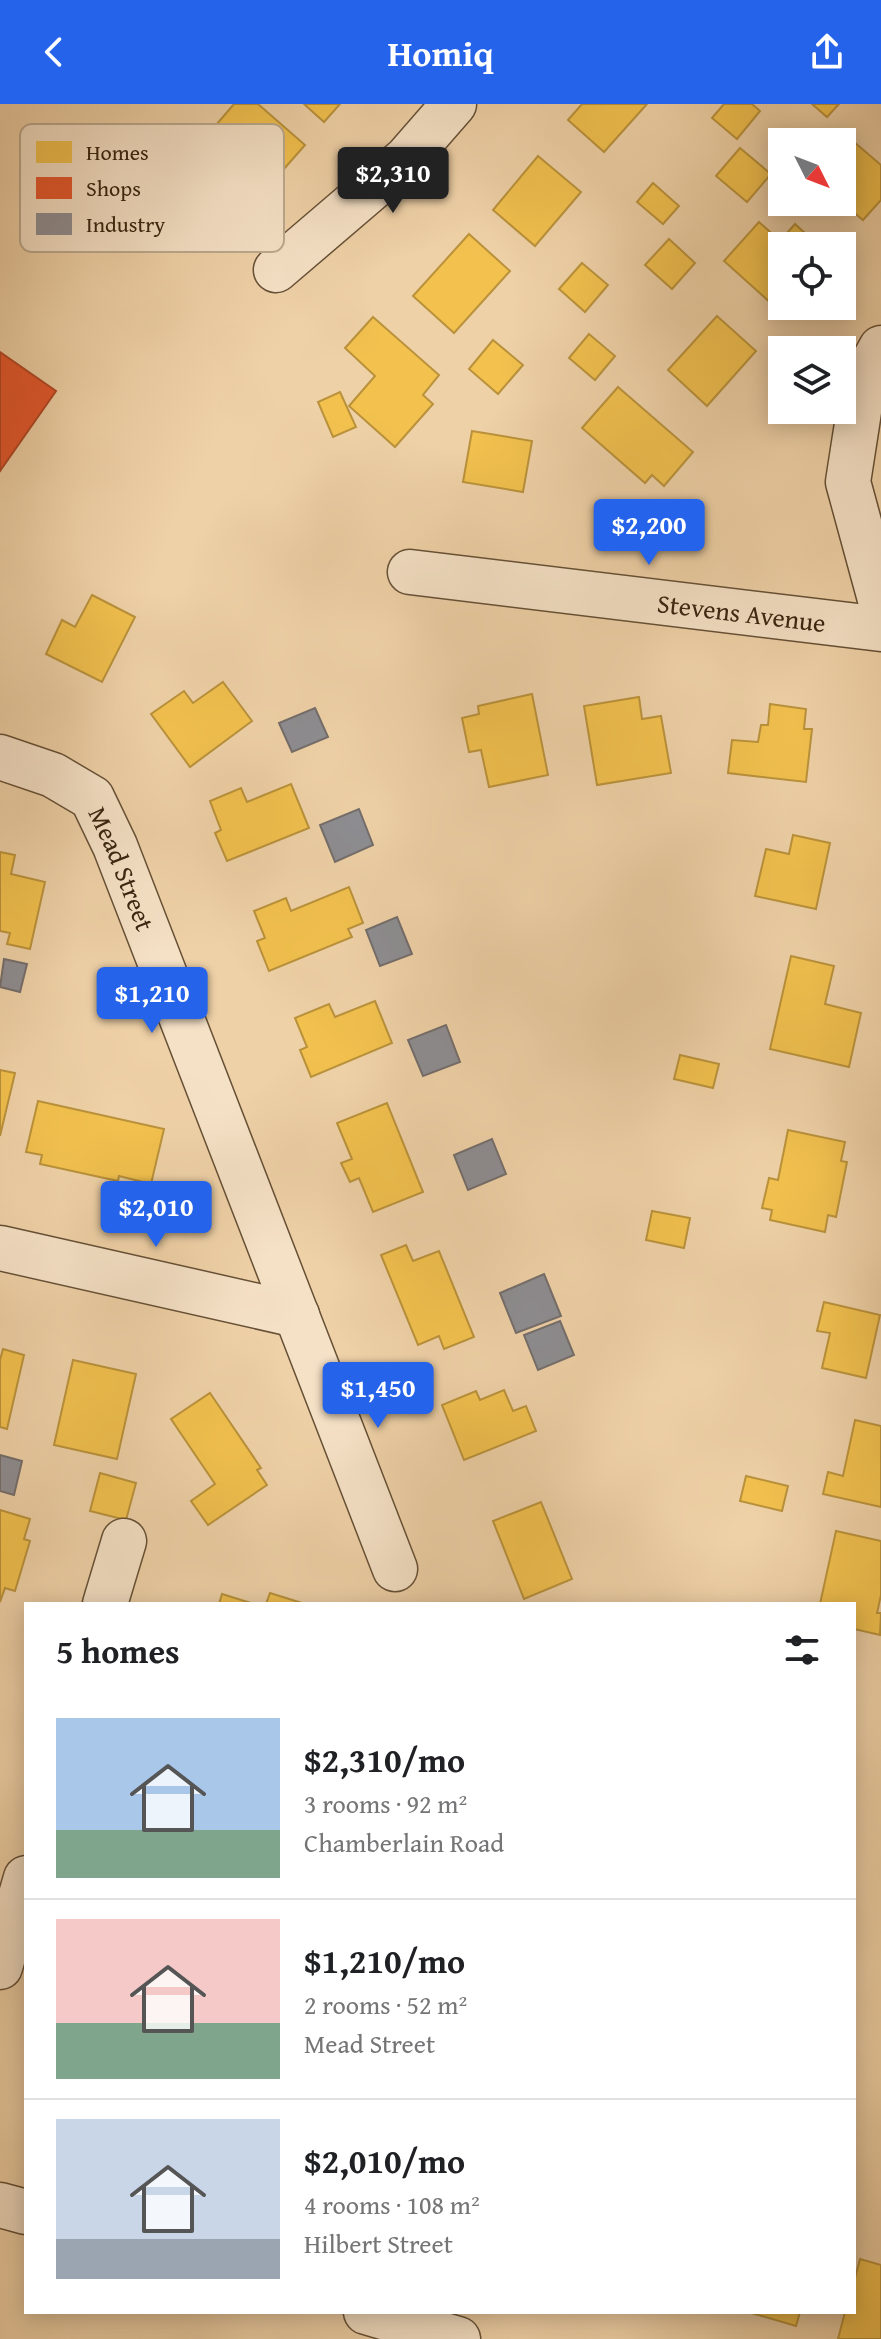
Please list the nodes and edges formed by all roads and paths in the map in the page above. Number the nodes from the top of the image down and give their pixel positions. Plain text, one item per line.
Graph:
1 (454, 104) edge
2 (276, 270) dead end
3 (881, 348) edge
4 (410, 572) dead end
5 (881, 603) edge
6 (881, 629) edge
7 (0, 757) edge
8 (0, 1248) edge
9 (297, 1315) junction
10 (124, 1541) dead end
11 (395, 1569) dead end
12 (106, 1602) edge
13 (24, 1885) edge
14 (0, 1967) edge
15 (0, 2205) edge
16 (24, 2211) edge
17 (373, 2314) edge
18 (458, 2339) edge

1 - 2 street
3 - 5 street
4 - 6 street, Stevens Avenue
7 - 9 street, Mead Street
8 - 9 street
9 - 11 street, Mead Street
10 - 12 street
13 - 14 street
15 - 16 street
17 - 18 street

